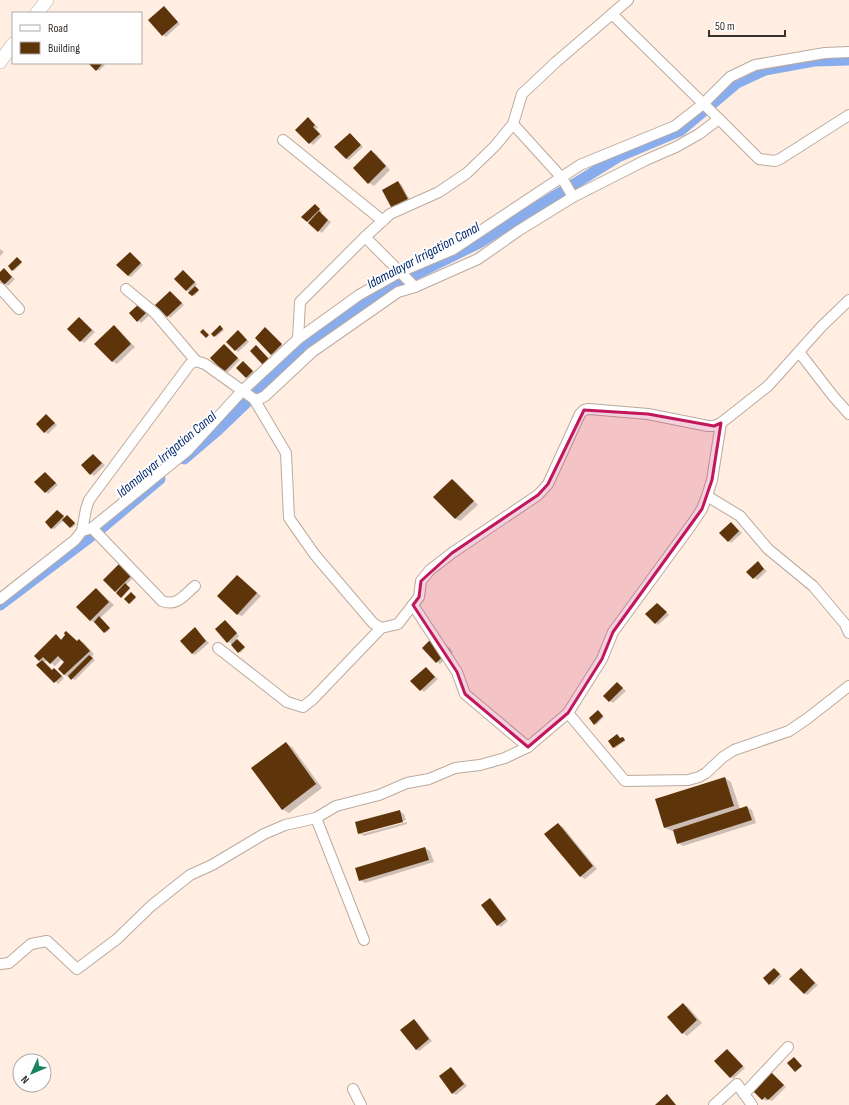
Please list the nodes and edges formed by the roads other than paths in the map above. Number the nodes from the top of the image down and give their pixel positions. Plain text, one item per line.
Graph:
1 (47, 0) edge
2 (628, 0) edge
3 (38, 12) edge
4 (612, 14) junction
5 (12, 45) edge
6 (849, 52) edge
7 (0, 62) edge
8 (702, 104) junction
9 (849, 115) edge
10 (719, 119) junction
11 (513, 124) junction
12 (283, 140) dead end
13 (562, 178) junction
14 (573, 197) junction
15 (383, 221) junction
16 (365, 238) junction
17 (400, 272) junction
18 (415, 287) junction
19 (0, 288) edge
20 (126, 289) dead end
21 (849, 300) edge
22 (19, 309) dead end
23 (298, 339) junction
24 (799, 352) junction
25 (196, 361) junction
26 (242, 391) junction
27 (254, 399) junction
28 (849, 414) edge
29 (721, 423) junction
30 (707, 496) junction
31 (92, 528) junction
32 (82, 531) junction
33 (195, 586) dead end
34 (0, 599) edge
35 (413, 605) junction
36 (381, 628) junction
37 (849, 633) edge
38 (218, 648) dead end
39 (849, 686) edge
40 (568, 713) junction
41 (528, 747) junction
42 (316, 818) junction
43 (364, 940) dead end
44 (0, 964) edge
45 (788, 1047) dead end
46 (353, 1090) dead end
47 (744, 1094) junction
48 (361, 1105) edge
49 (714, 1105) edge
50 (752, 1105) edge

1 - 3 main road
2 - 4 street
4 - 8 street
4 - 11 street
5 - 7 main road
6 - 8 street
8 - 10 street
8 - 13 street
9 - 10 street
10 - 14 street
11 - 13 street
11 - 15 street
12 - 15 street
13 - 14 street
13 - 17 street
14 - 18 street
15 - 16 street
16 - 17 street
16 - 23 street
17 - 18 street
17 - 23 street
18 - 27 street
19 - 22 street
20 - 25 street
21 - 24 street
23 - 26 street
24 - 28 street
24 - 29 street
25 - 26 street
25 - 32 street
26 - 27 street
26 - 31 street
27 - 36 street
29 - 30 street
29 - 35 street
30 - 37 street
30 - 40 street
31 - 32 street
31 - 33 street
32 - 34 street
35 - 36 street
35 - 41 street
36 - 38 street
39 - 40 street
40 - 41 street
41 - 42 street
42 - 43 street
42 - 44 street
45 - 47 street
46 - 48 street
47 - 49 street
47 - 50 street

